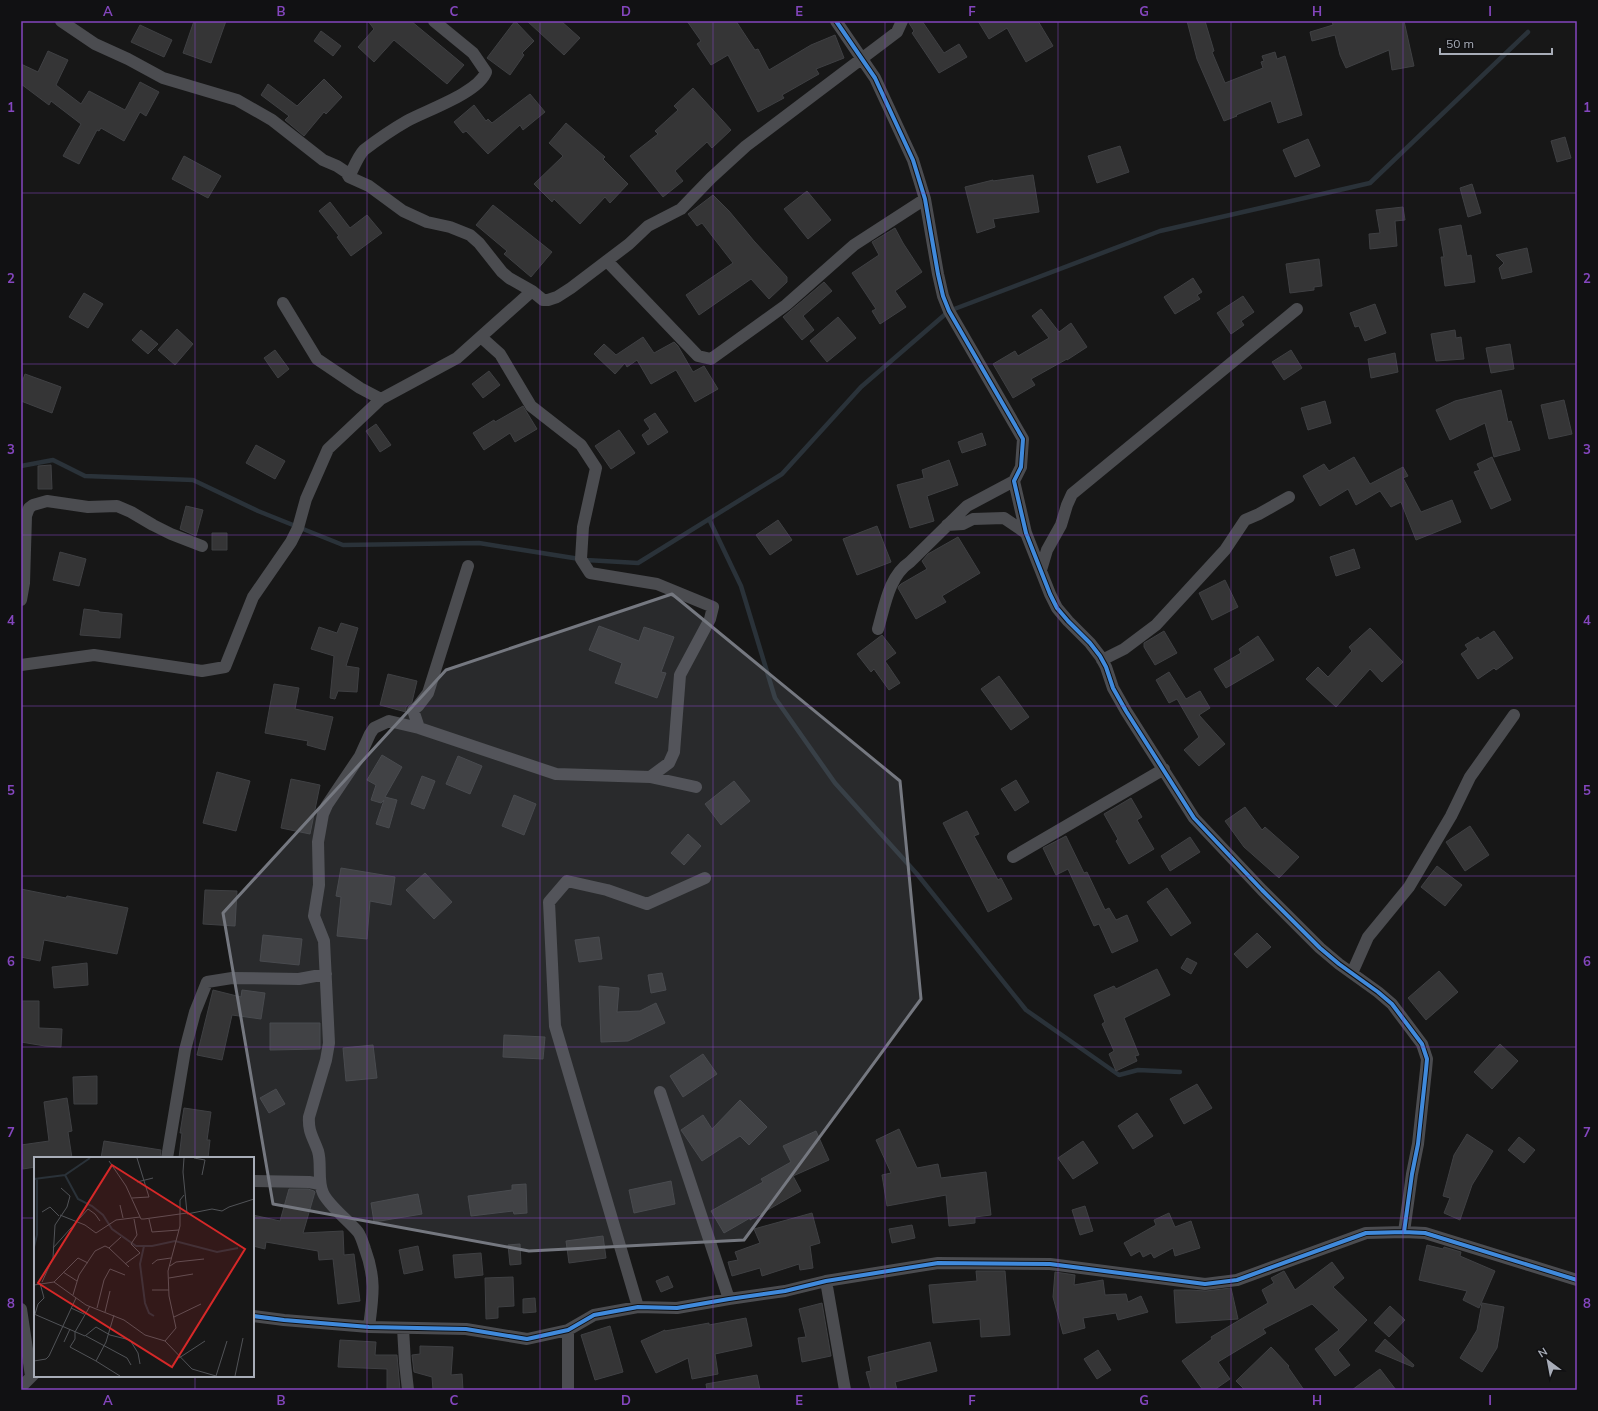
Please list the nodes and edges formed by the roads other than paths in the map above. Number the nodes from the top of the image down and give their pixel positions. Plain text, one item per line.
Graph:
1 (61, 21) edge
2 (434, 21) edge
3 (836, 21) edge
4 (902, 21) edge
5 (862, 59) junction
6 (349, 177) junction
7 (925, 199) junction
8 (607, 261) junction
9 (532, 292) junction
10 (283, 303) dead end
11 (1297, 309) dead end
12 (481, 337) junction
13 (381, 399) junction
14 (1014, 481) junction
15 (1289, 497) dead end
16 (948, 525) junction
17 (1026, 533) junction
18 (202, 546) dead end
19 (468, 566) dead end
20 (1041, 570) junction
21 (21, 600) edge
22 (878, 628) dead end
23 (1102, 660) junction
24 (21, 665) edge
25 (1514, 715) dead end
26 (419, 728) junction
27 (1164, 769) junction
28 (650, 777) junction
29 (696, 787) dead end
30 (1013, 857) dead end
31 (705, 878) dead end
32 (1352, 973) junction
33 (326, 974) junction
34 (660, 1092) dead end
35 (167, 1157) edge
36 (254, 1180) edge
37 (320, 1184) junction
38 (1404, 1232) junction
39 (1577, 1280) edge
40 (826, 1281) junction
41 (729, 1299) junction
42 (638, 1307) junction
43 (21, 1310) edge
44 (254, 1316) edge
45 (369, 1327) junction
46 (404, 1328) junction
47 (568, 1330) junction
48 (33, 1374) edge
49 (21, 1387) edge
50 (408, 1390) edge
51 (568, 1390) edge
52 (845, 1390) edge

1 - 6 street
2 - 6 street
3 - 5 street
4 - 5 street
5 - 7 street
5 - 8 street
6 - 9 street
7 - 8 street
7 - 14 street
8 - 9 street
9 - 12 street
10 - 13 street
11 - 20 street
12 - 13 street
12 - 28 street
13 - 24 street
14 - 16 street
14 - 17 street
15 - 23 street
16 - 17 street
16 - 22 street
17 - 20 street
18 - 21 street
19 - 26 street
20 - 23 street
23 - 27 street
25 - 32 street
26 - 28 street
26 - 33 street
27 - 30 street
27 - 32 street
28 - 29 street
31 - 42 street
32 - 38 street
33 - 35 street
33 - 37 street
34 - 41 street
36 - 37 street
37 - 45 street
38 - 39 street
38 - 40 street
40 - 41 street
40 - 52 street
41 - 42 street
42 - 47 street
43 - 48 street
44 - 45 street
45 - 46 street
46 - 47 street
46 - 50 street
47 - 51 street
48 - 49 street

